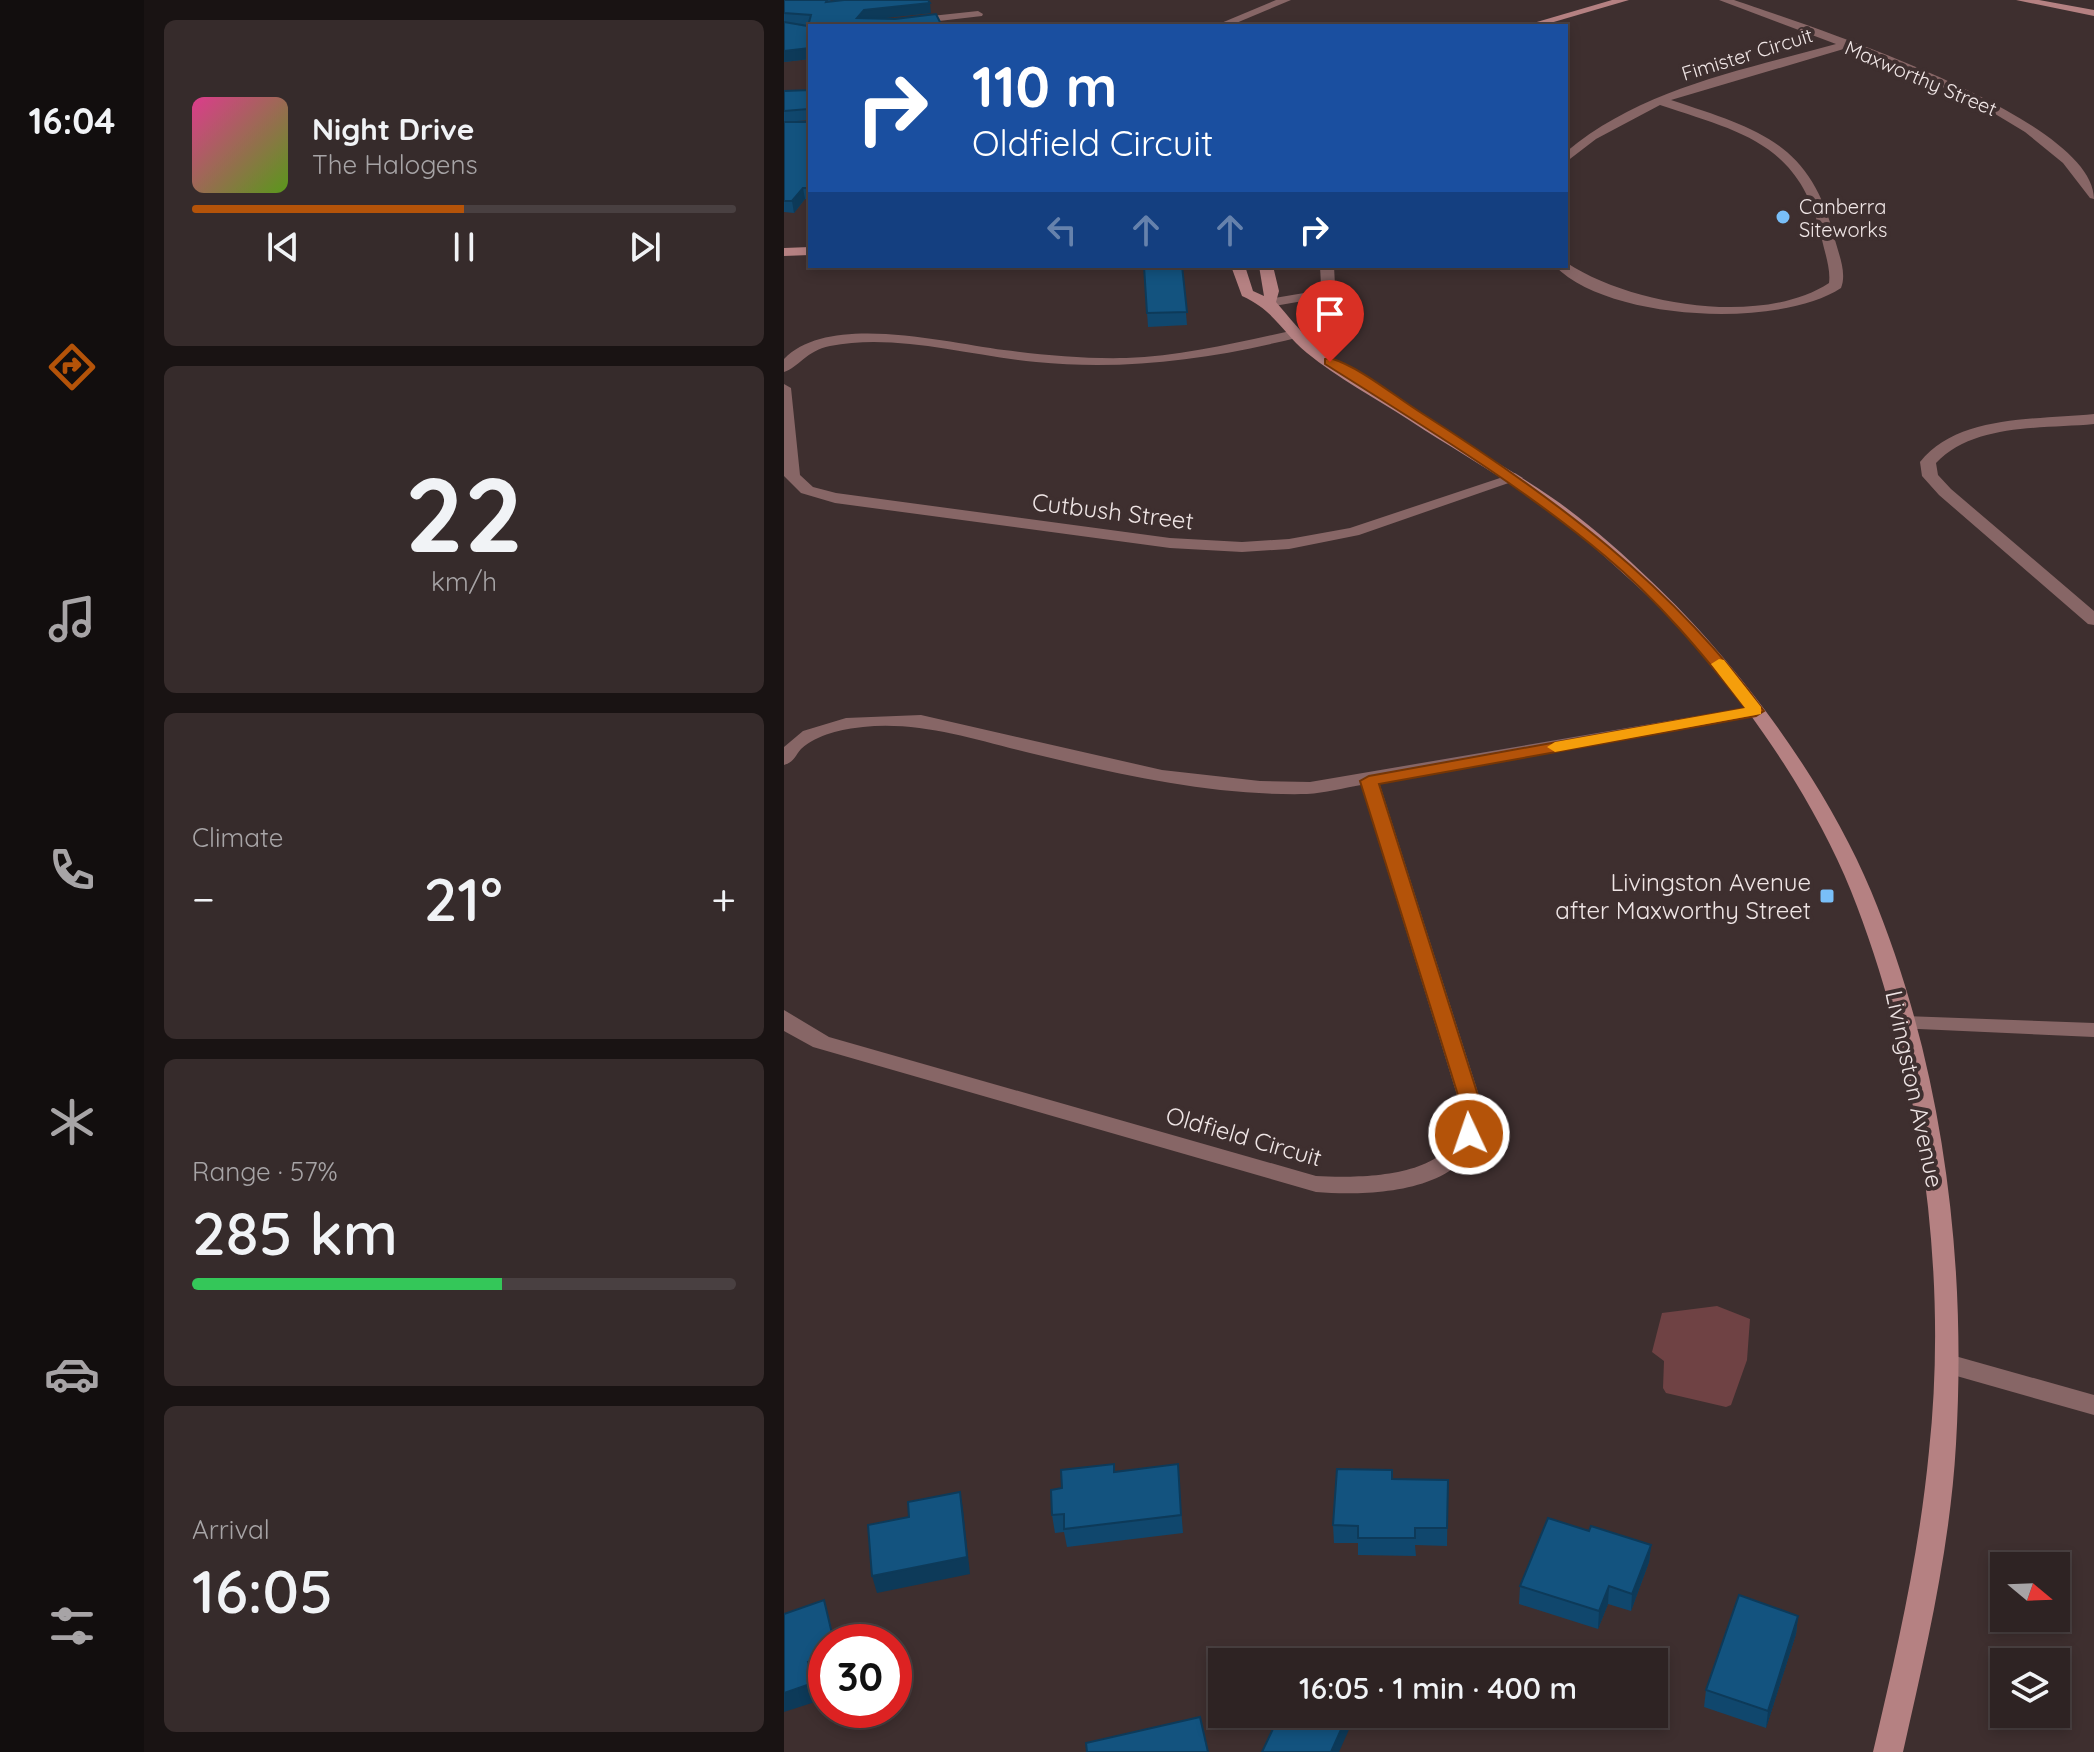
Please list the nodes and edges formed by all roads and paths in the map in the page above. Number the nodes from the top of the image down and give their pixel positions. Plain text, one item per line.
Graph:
1 (970, 0) edge
2 (1286, 0) edge
3 (1624, 0) edge
4 (1724, 0) edge
5 (2021, 0) edge
6 (2094, 13) edge
7 (978, 14) junction
8 (885, 24) edge
9 (983, 24) edge
10 (1224, 24) edge
11 (1535, 24) edge
12 (1844, 45) junction
13 (1661, 101) junction
14 (1568, 156) edge
15 (2094, 195) edge
16 (808, 238) edge
17 (784, 239) edge
18 (808, 251) edge
19 (784, 252) edge
20 (1235, 268) edge
21 (1266, 268) edge
22 (1327, 268) edge
23 (1566, 268) edge
24 (1269, 303) junction
25 (1295, 334) junction
26 (784, 368) edge
27 (784, 388) edge
28 (2094, 419) edge
29 (1515, 478) junction
30 (2094, 620) edge
31 (1756, 711) junction
32 (784, 759) edge
33 (1369, 781) junction
34 (784, 1017) edge
35 (1905, 1023) junction
36 (2094, 1030) edge
37 (1948, 1364) junction
38 (2094, 1405) edge
39 (1888, 1752) edge

1 - 7 street
2 - 10 street
3 - 11 street
4 - 12 street, Maxworthy Street
5 - 6 street
7 - 8 street
7 - 9 street
12 - 13 street, Fimister Circuit
12 - 15 street, Maxworthy Street
13 - 14 street, Fimister Circuit
13 - 23 street, Fimister Circuit
16 - 17 street
18 - 19 street
20 - 24 street, Livingston Avenue
21 - 24 street
22 - 24 street
24 - 25 street, Livingston Avenue
25 - 26 street
25 - 29 street, Livingston Avenue
27 - 29 street, Cutbush Street
28 - 30 street
29 - 31 street, Livingston Avenue
31 - 33 street
31 - 35 street, Livingston Avenue
32 - 33 street
33 - 34 street, Oldfield Circuit
35 - 36 street
35 - 37 street, Livingston Avenue
37 - 38 street
37 - 39 street, Livingston Avenue

